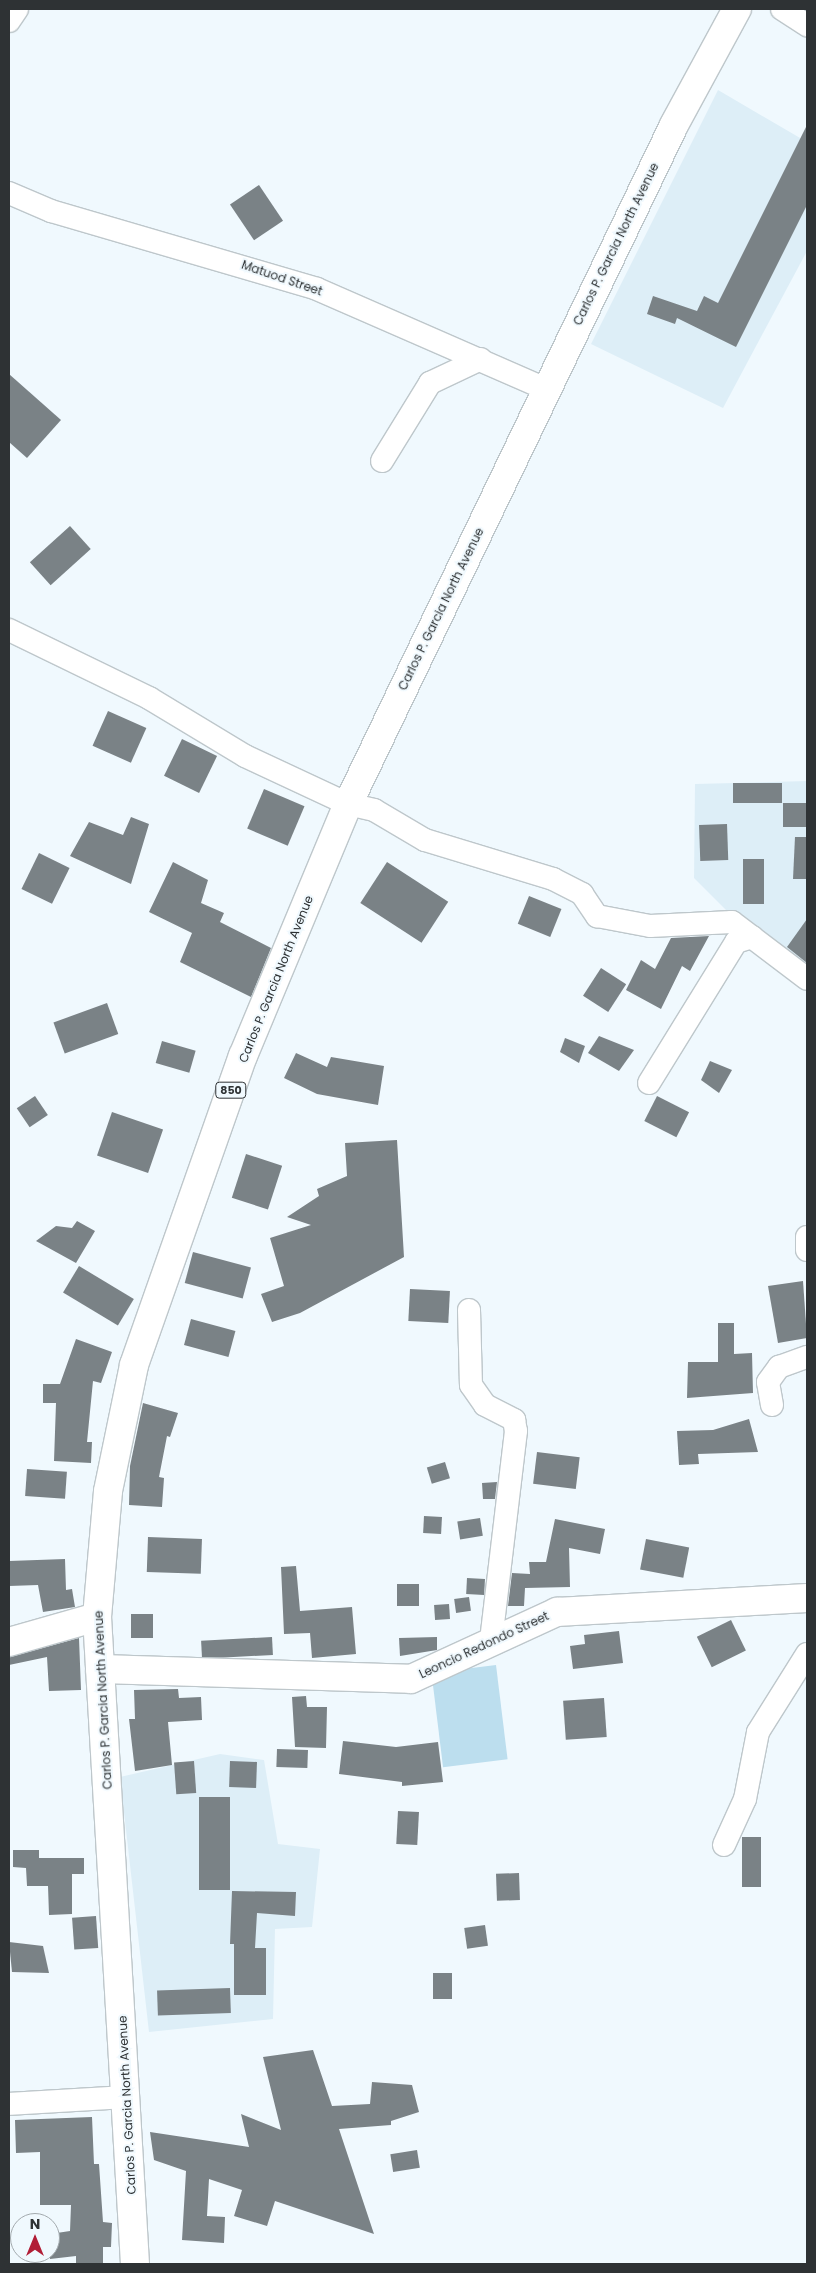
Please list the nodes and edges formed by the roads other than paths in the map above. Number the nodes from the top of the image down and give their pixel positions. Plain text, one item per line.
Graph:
1 (17, 9) edge
2 (737, 9) edge
3 (782, 9) edge
4 (9, 21) edge
5 (807, 25) edge
6 (9, 193) edge
7 (482, 359) junction
8 (546, 389) junction
9 (382, 461) dead end
10 (9, 630) edge
11 (348, 804) junction
12 (752, 937) junction
13 (807, 979) edge
14 (650, 1083) dead end
15 (807, 1237) edge
16 (807, 1250) edge
17 (469, 1310) dead end
18 (807, 1356) edge
19 (772, 1405) dead end
20 (807, 1598) edge
21 (97, 1617) junction
22 (491, 1640) junction
23 (9, 1642) edge
24 (807, 1654) edge
25 (100, 1669) junction
26 (724, 1845) dead end
27 (128, 2097) junction
28 (9, 2104) edge
29 (135, 2264) edge

1 - 4 street
2 - 8 main road, Carlos P. Garcia North Avenue / 850
3 - 5 street
6 - 7 street, Matuod Street
7 - 8 street, Matuod Street
7 - 9 street
8 - 11 main road, Carlos P. Garcia North Avenue / 850
10 - 11 street
11 - 12 street
11 - 21 main road, Carlos P. Garcia North Avenue / 850
12 - 13 street
12 - 14 street
15 - 16 street
17 - 22 street
18 - 19 street
20 - 22 main road, Leoncio Redondo Street
21 - 23 main road
21 - 25 main road, Carlos P. Garcia North Avenue / 850
22 - 25 main road, Leoncio Redondo Street
24 - 26 street
25 - 27 main road, Carlos P. Garcia North Avenue / 850
27 - 28 street
27 - 29 main road, Carlos P. Garcia North Avenue / 850

